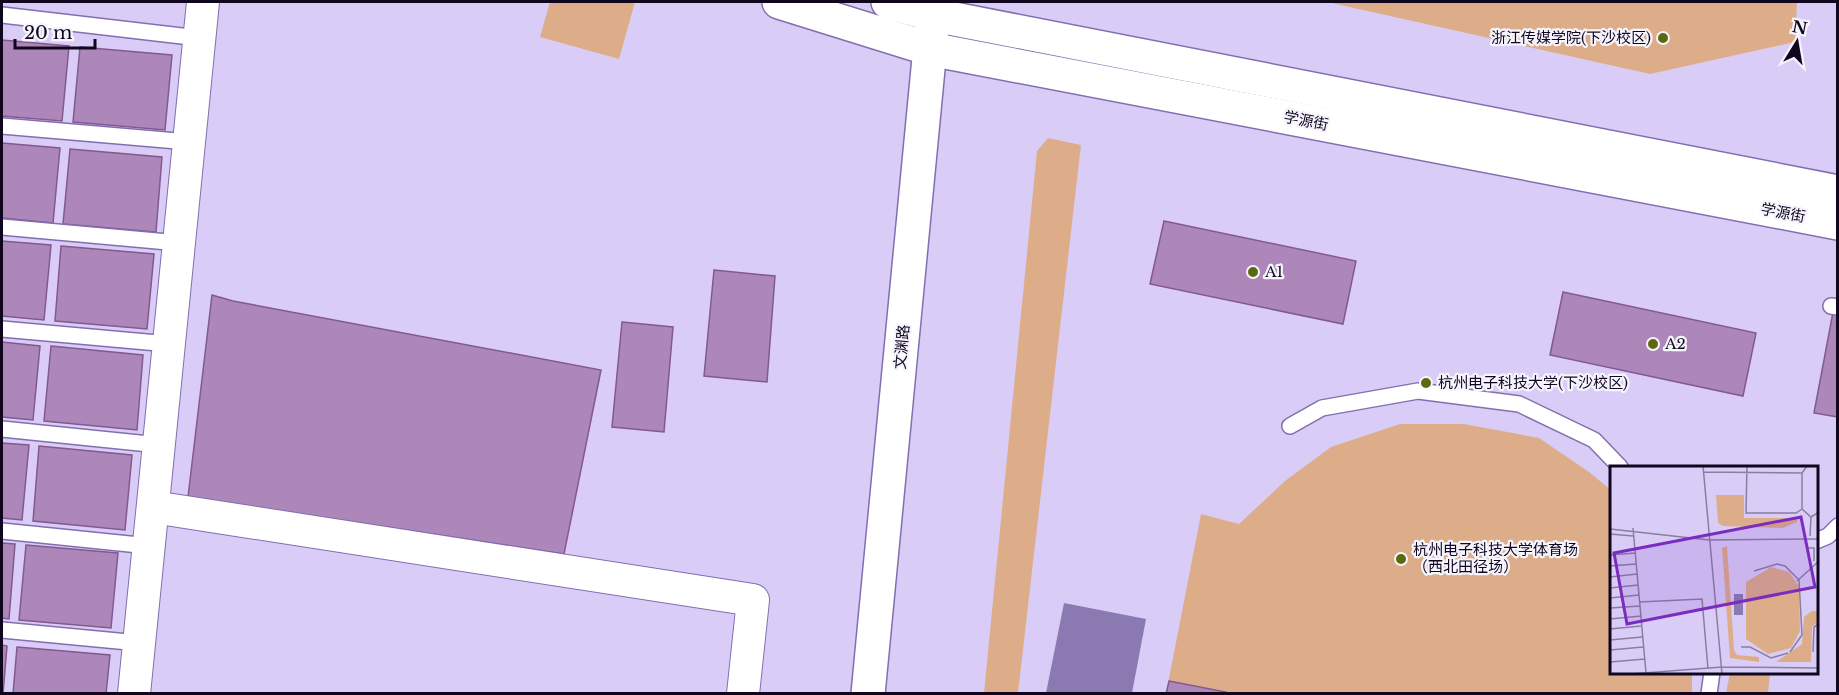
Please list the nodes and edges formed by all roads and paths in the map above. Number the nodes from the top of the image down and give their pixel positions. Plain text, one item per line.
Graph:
1 (203, 2) edge
2 (779, 2) edge
3 (888, 2) edge
4 (934, 8) edge
5 (2, 15) edge
6 (199, 38) junction
7 (930, 49) junction
8 (2, 126) edge
9 (189, 142) junction
10 (1838, 192) edge
11 (1838, 224) edge
12 (2, 227) edge
13 (179, 243) junction
14 (2, 329) edge
15 (169, 344) junction
16 (1290, 426) dead end
17 (2, 429) edge
18 (159, 445) junction
19 (1619, 466) edge
20 (153, 507) junction
21 (1838, 526) edge
22 (2, 531) edge
23 (1818, 540) edge
24 (149, 546) junction
25 (2, 630) edge
26 (139, 644) junction
27 (1712, 674) edge
28 (134, 693) edge
29 (743, 693) edge
30 (868, 693) edge
31 (1709, 693) edge

1 - 6 street
2 - 7 main road, 学源街
3 - 4 main road, 学源街
4 - 7 main road, 文渊路
4 - 10 main road, 学源街
5 - 6 lane
6 - 9 street
7 - 11 main road, 学源街
7 - 30 main road, 文渊路
8 - 9 lane
9 - 13 street
12 - 13 lane
13 - 15 street
14 - 15 lane
15 - 18 street
16 - 19 lane
17 - 18 lane
18 - 20 street
20 - 24 street
20 - 29 street
21 - 23 lane
22 - 24 lane
24 - 26 street
25 - 26 lane
26 - 28 street
27 - 31 lane

